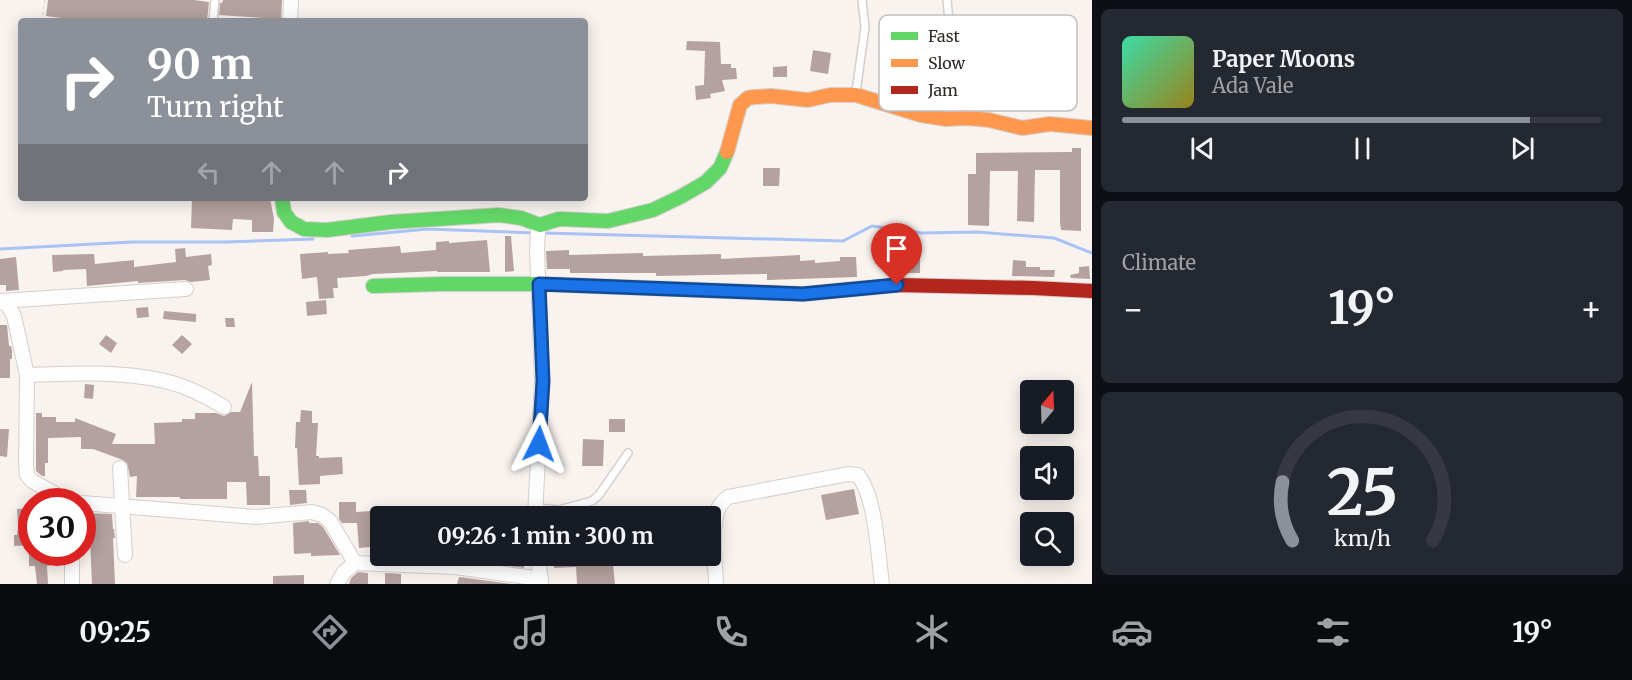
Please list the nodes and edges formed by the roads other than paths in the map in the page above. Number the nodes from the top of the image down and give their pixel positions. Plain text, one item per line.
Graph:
1 (215, 0) edge
2 (291, 0) edge
3 (862, 0) edge
4 (947, 0) edge
5 (948, 15) edge
6 (213, 18) edge
7 (290, 18) edge
8 (856, 95) junction
9 (879, 102) edge
10 (908, 111) edge
11 (957, 111) edge
12 (958, 118) junction
13 (1092, 128) edge
14 (282, 201) edge
15 (539, 228) junction
16 (539, 284) junction
17 (373, 286) dead end
18 (186, 289) dead end
19 (1092, 291) edge
20 (0, 301) edge
21 (27, 375) junction
22 (225, 407) dead end
23 (628, 453) dead end
24 (120, 468) dead end
25 (45, 488) edge
26 (96, 504) edge
27 (123, 506) junction
28 (535, 506) edge
29 (574, 506) edge
30 (125, 555) dead end
31 (355, 563) junction
32 (72, 566) edge
33 (539, 566) edge
34 (541, 582) edge
35 (72, 584) edge
36 (337, 584) edge
37 (716, 584) edge
38 (882, 584) edge

1 - 6 lane
2 - 7 street
3 - 8 lane
4 - 5 lane
8 - 9 street
8 - 15 street
10 - 12 street
11 - 12 lane
12 - 13 street
14 - 15 street
15 - 16 street
16 - 17 street
16 - 19 street
16 - 28 street
18 - 20 street
20 - 21 street
21 - 22 street
21 - 25 street
23 - 29 lane
24 - 27 street
26 - 27 street
27 - 30 street
27 - 31 street
31 - 34 street
31 - 36 street
32 - 35 street
33 - 34 street
37 - 38 street

